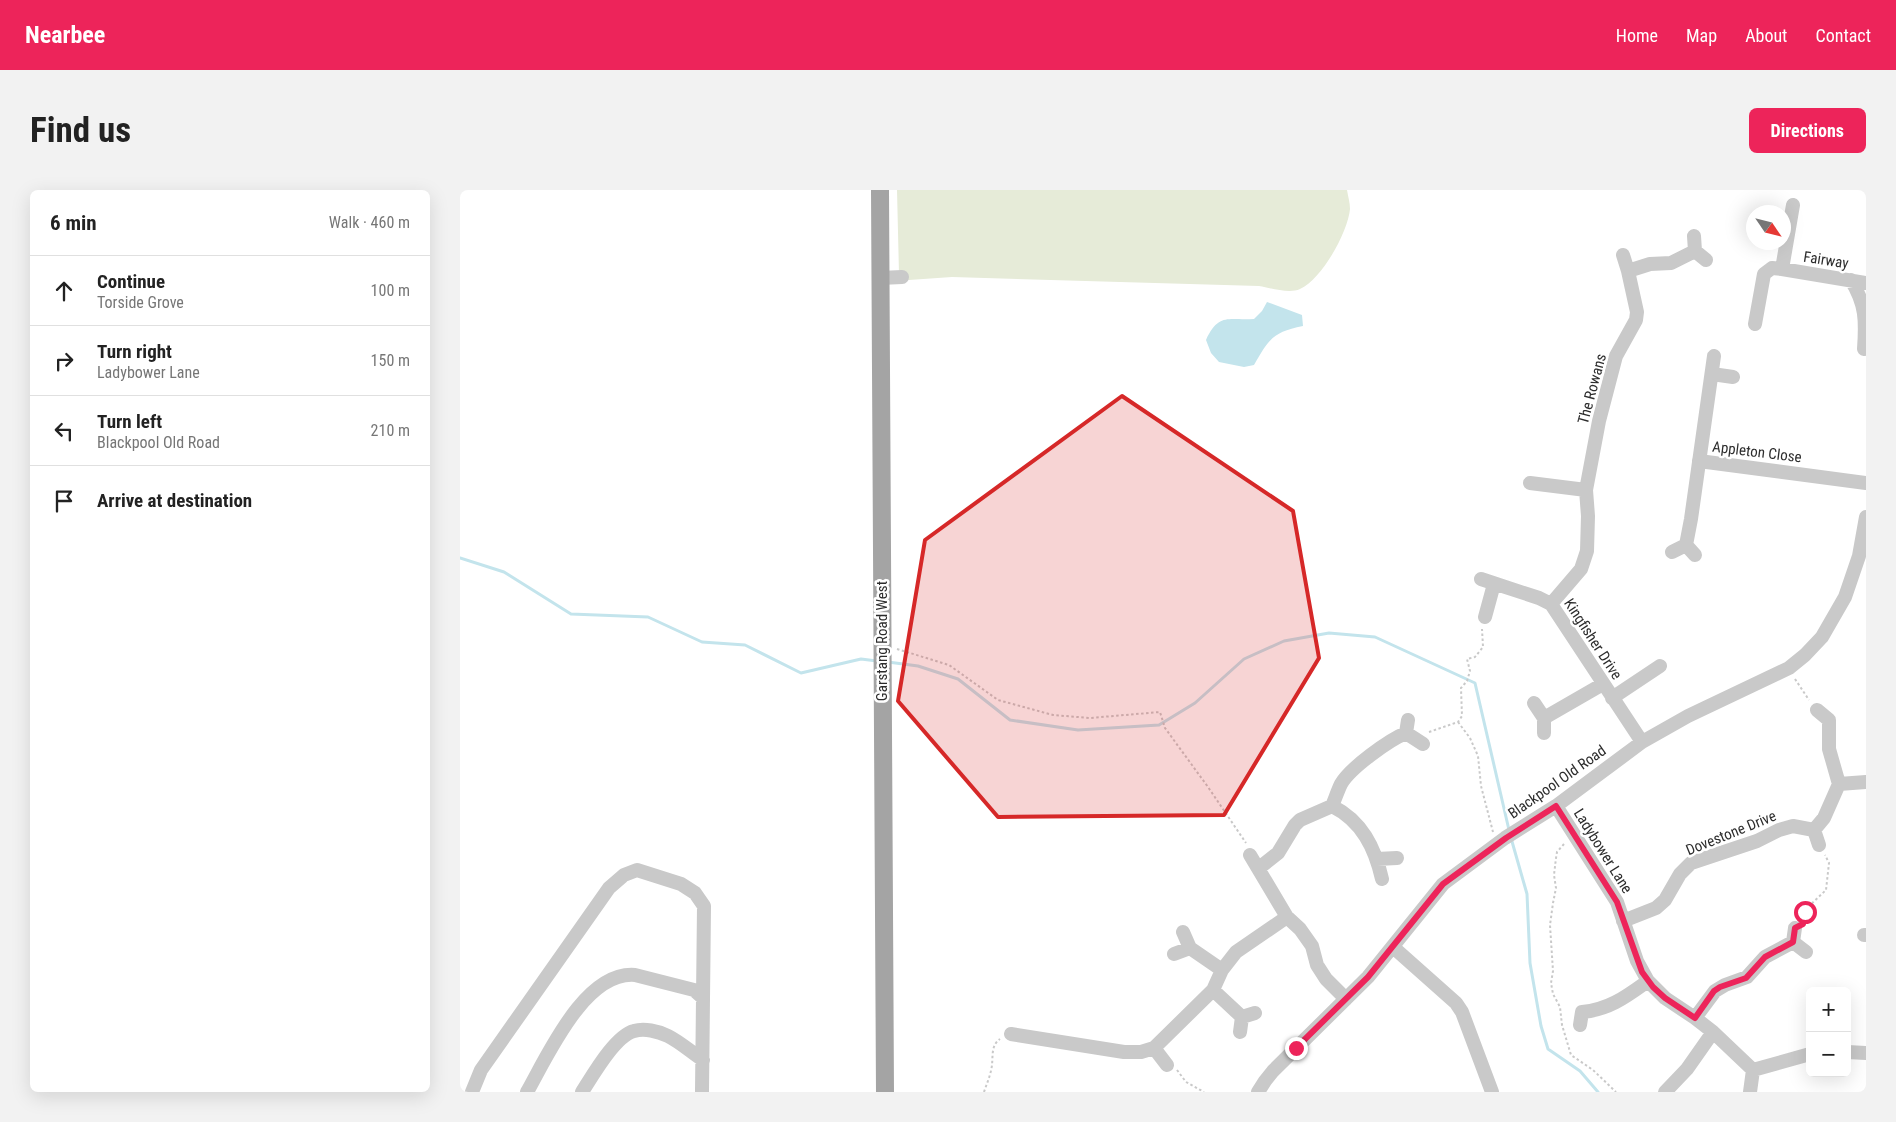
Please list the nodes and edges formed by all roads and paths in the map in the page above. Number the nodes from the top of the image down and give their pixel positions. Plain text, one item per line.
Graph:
1 (880, 190) edge
2 (1793, 205) dead end
3 (1694, 236) dead end
4 (1623, 255) dead end
5 (1782, 269) junction
6 (1628, 271) junction
7 (880, 278) junction
8 (902, 278) dead end
9 (1851, 280) junction
10 (1866, 283) edge
11 (1755, 324) dead end
12 (1864, 349) dead end
13 (1714, 356) dead end
14 (1712, 374) junction
15 (1733, 377) dead end
16 (1699, 461) junction
17 (1530, 483) dead end
18 (1866, 483) edge
19 (1586, 490) junction
20 (1866, 517) edge
21 (1672, 552) dead end
22 (1481, 579) dead end
23 (1494, 584) junction
24 (1552, 604) junction
25 (1485, 617) joint
26 (883, 649) junction
27 (1660, 666) dead end
28 (1789, 668) junction
29 (1603, 684) junction
30 (1612, 698) junction
31 (1534, 703) dead end
32 (1817, 710) joint
33 (1544, 718) junction
34 (1458, 722) junction
35 (1544, 733) dead end
36 (1413, 734) joint
37 (1642, 742) junction
38 (1866, 782) edge
39 (1840, 784) junction
40 (1332, 806) junction
41 (1556, 806) junction
42 (1814, 830) junction
43 (1573, 834) junction
44 (1507, 837) junction
45 (1819, 845) joint
46 (1250, 855) joint
47 (1396, 858) dead end
48 (1377, 859) junction
49 (1259, 868) junction
50 (1382, 879) dead end
51 (1287, 917) junction
52 (1623, 921) junction
53 (1795, 928) joint
54 (1183, 932) dead end
55 (1793, 942) junction
56 (1393, 947) junction
57 (1190, 948) junction
58 (1806, 952) dead end
59 (1174, 954) dead end
60 (1222, 970) junction
61 (1648, 981) junction
62 (1212, 990) junction
63 (703, 998) junction
64 (1346, 999) junction
65 (1580, 1013) dead end
66 (1695, 1018) junction
67 (1240, 1032) dead end
68 (1713, 1032) junction
69 (1092, 1033) dead end
70 (1011, 1034) joint
71 (1085, 1046) junction
72 (1154, 1048) junction
73 (1851, 1052) edge
74 (1866, 1053) edge
75 (1806, 1055) edge
76 (703, 1060) junction
77 (1166, 1063) joint
78 (1753, 1070) junction
79 (1491, 1087) edge
80 (472, 1092) edge
81 (528, 1092) edge
82 (582, 1092) edge
83 (702, 1092) edge
84 (885, 1092) edge
85 (984, 1092) edge
86 (1204, 1092) edge
87 (1258, 1092) edge
88 (1478, 1092) edge
89 (1616, 1092) edge
90 (1665, 1092) edge
91 (1750, 1092) edge

1 - 7 main road, Garstang Road West
2 - 5 street, Fairway
3 - 6 street
4 - 6 street, The Rowans
5 - 9 street, Fairway
5 - 11 street, Fairway
6 - 19 street, The Rowans
7 - 8 street
7 - 26 main road, Garstang Road West
9 - 10 street, Fairway
9 - 12 street
13 - 14 street
14 - 15 street
14 - 16 street
16 - 18 street, Appleton Close
16 - 21 street, Appleton Close
17 - 19 street
19 - 24 street, The Rowans
20 - 28 street, Blackpool Old Road
22 - 23 street, Kingfisher Drive
23 - 24 street, Kingfisher Drive
23 - 25 street
24 - 29 street, Kingfisher Drive
25 - 34 path
26 - 46 path
26 - 84 main road, Garstang Road West
27 - 30 street
28 - 32 path
28 - 37 street, Blackpool Old Road
29 - 30 street, Kingfisher Drive
29 - 33 street
30 - 37 street, Kingfisher Drive
31 - 33 street
32 - 39 street
33 - 35 street
34 - 36 path
34 - 44 path
36 - 40 street
37 - 41 street, Blackpool Old Road
38 - 39 street
39 - 42 street
40 - 48 street
40 - 49 street
41 - 43 street, Ladybower Lane
41 - 44 street, Blackpool Old Road
42 - 45 street
42 - 52 street, Dovestone Drive
43 - 52 street, Ladybower Lane
43 - 89 path
44 - 56 street, Blackpool Old Road
45 - 53 path
46 - 49 street
47 - 48 street
48 - 50 street
49 - 51 street
51 - 60 street
51 - 64 street
52 - 61 street, Ladybower Lane
53 - 55 street
54 - 57 street
55 - 58 street
55 - 66 street
56 - 64 street, Blackpool Old Road
56 - 79 street
57 - 59 street
57 - 60 street
60 - 62 street
61 - 65 street
61 - 66 street, Ladybower Lane
62 - 67 street
62 - 72 street
63 - 76 street
63 - 80 street
63 - 81 street
64 - 87 street, Blackpool Old Road
66 - 68 street, Ladybower Lane
68 - 78 street, Ladybower Lane
68 - 90 street
69 - 71 street
70 - 71 street
70 - 85 path
71 - 72 street
72 - 77 street
73 - 74 street
75 - 78 street
76 - 82 street
76 - 83 street
77 - 86 path
78 - 91 street
79 - 88 street

